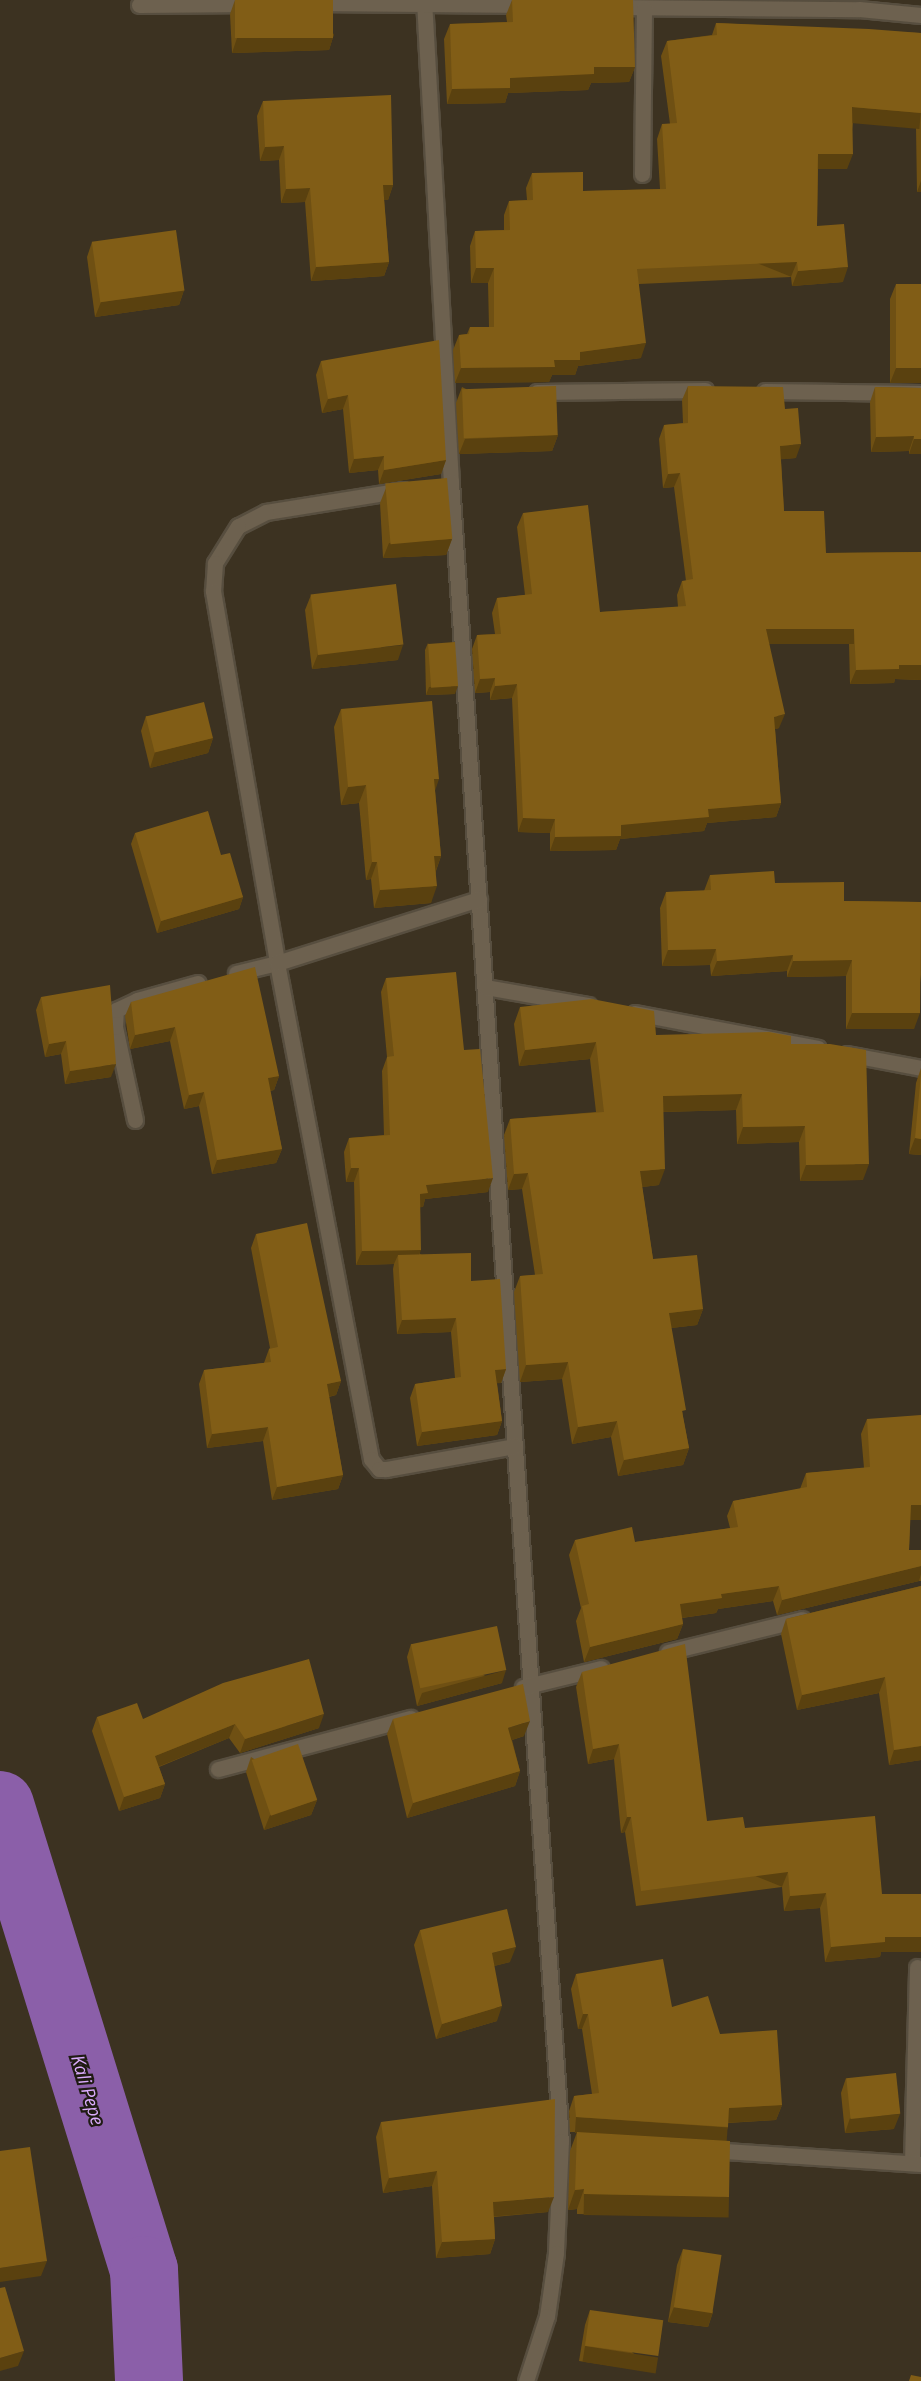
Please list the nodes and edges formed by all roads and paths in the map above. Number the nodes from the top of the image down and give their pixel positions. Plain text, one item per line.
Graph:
1 (424, 1) edge
2 (270, 4) edge
3 (294, 4) edge
4 (859, 4) edge
5 (140, 5) dead end
6 (551, 6) edge
7 (597, 7) edge
8 (644, 8) junction
9 (921, 15) edge
10 (642, 174) dead end
11 (718, 390) edge
12 (753, 391) edge
13 (516, 392) edge
14 (921, 393) edge
15 (417, 488) edge
16 (479, 899) junction
17 (276, 963) junction
18 (485, 987) junction
19 (921, 1068) edge
20 (135, 1120) dead end
21 (515, 1446) junction
22 (818, 1615) edge
23 (657, 1654) edge
24 (623, 1663) edge
25 (531, 1685) junction
26 (508, 1691) edge
27 (427, 1713) edge
28 (218, 1769) dead end
29 (917, 1966) dead end
30 (690, 2149) edge
31 (916, 2163) edge
32 (526, 2381) edge

1 - 3 street
1 - 6 street
1 - 16 street
2 - 5 street
4 - 8 street
4 - 9 street
7 - 8 street
8 - 10 street
11 - 13 street
12 - 14 street
15 - 17 street
16 - 17 street
16 - 18 street
17 - 20 street
17 - 21 street
18 - 19 street
18 - 21 street
21 - 25 street
22 - 23 street
24 - 25 street
25 - 26 street
25 - 32 street
27 - 28 street
29 - 31 street
30 - 31 street

